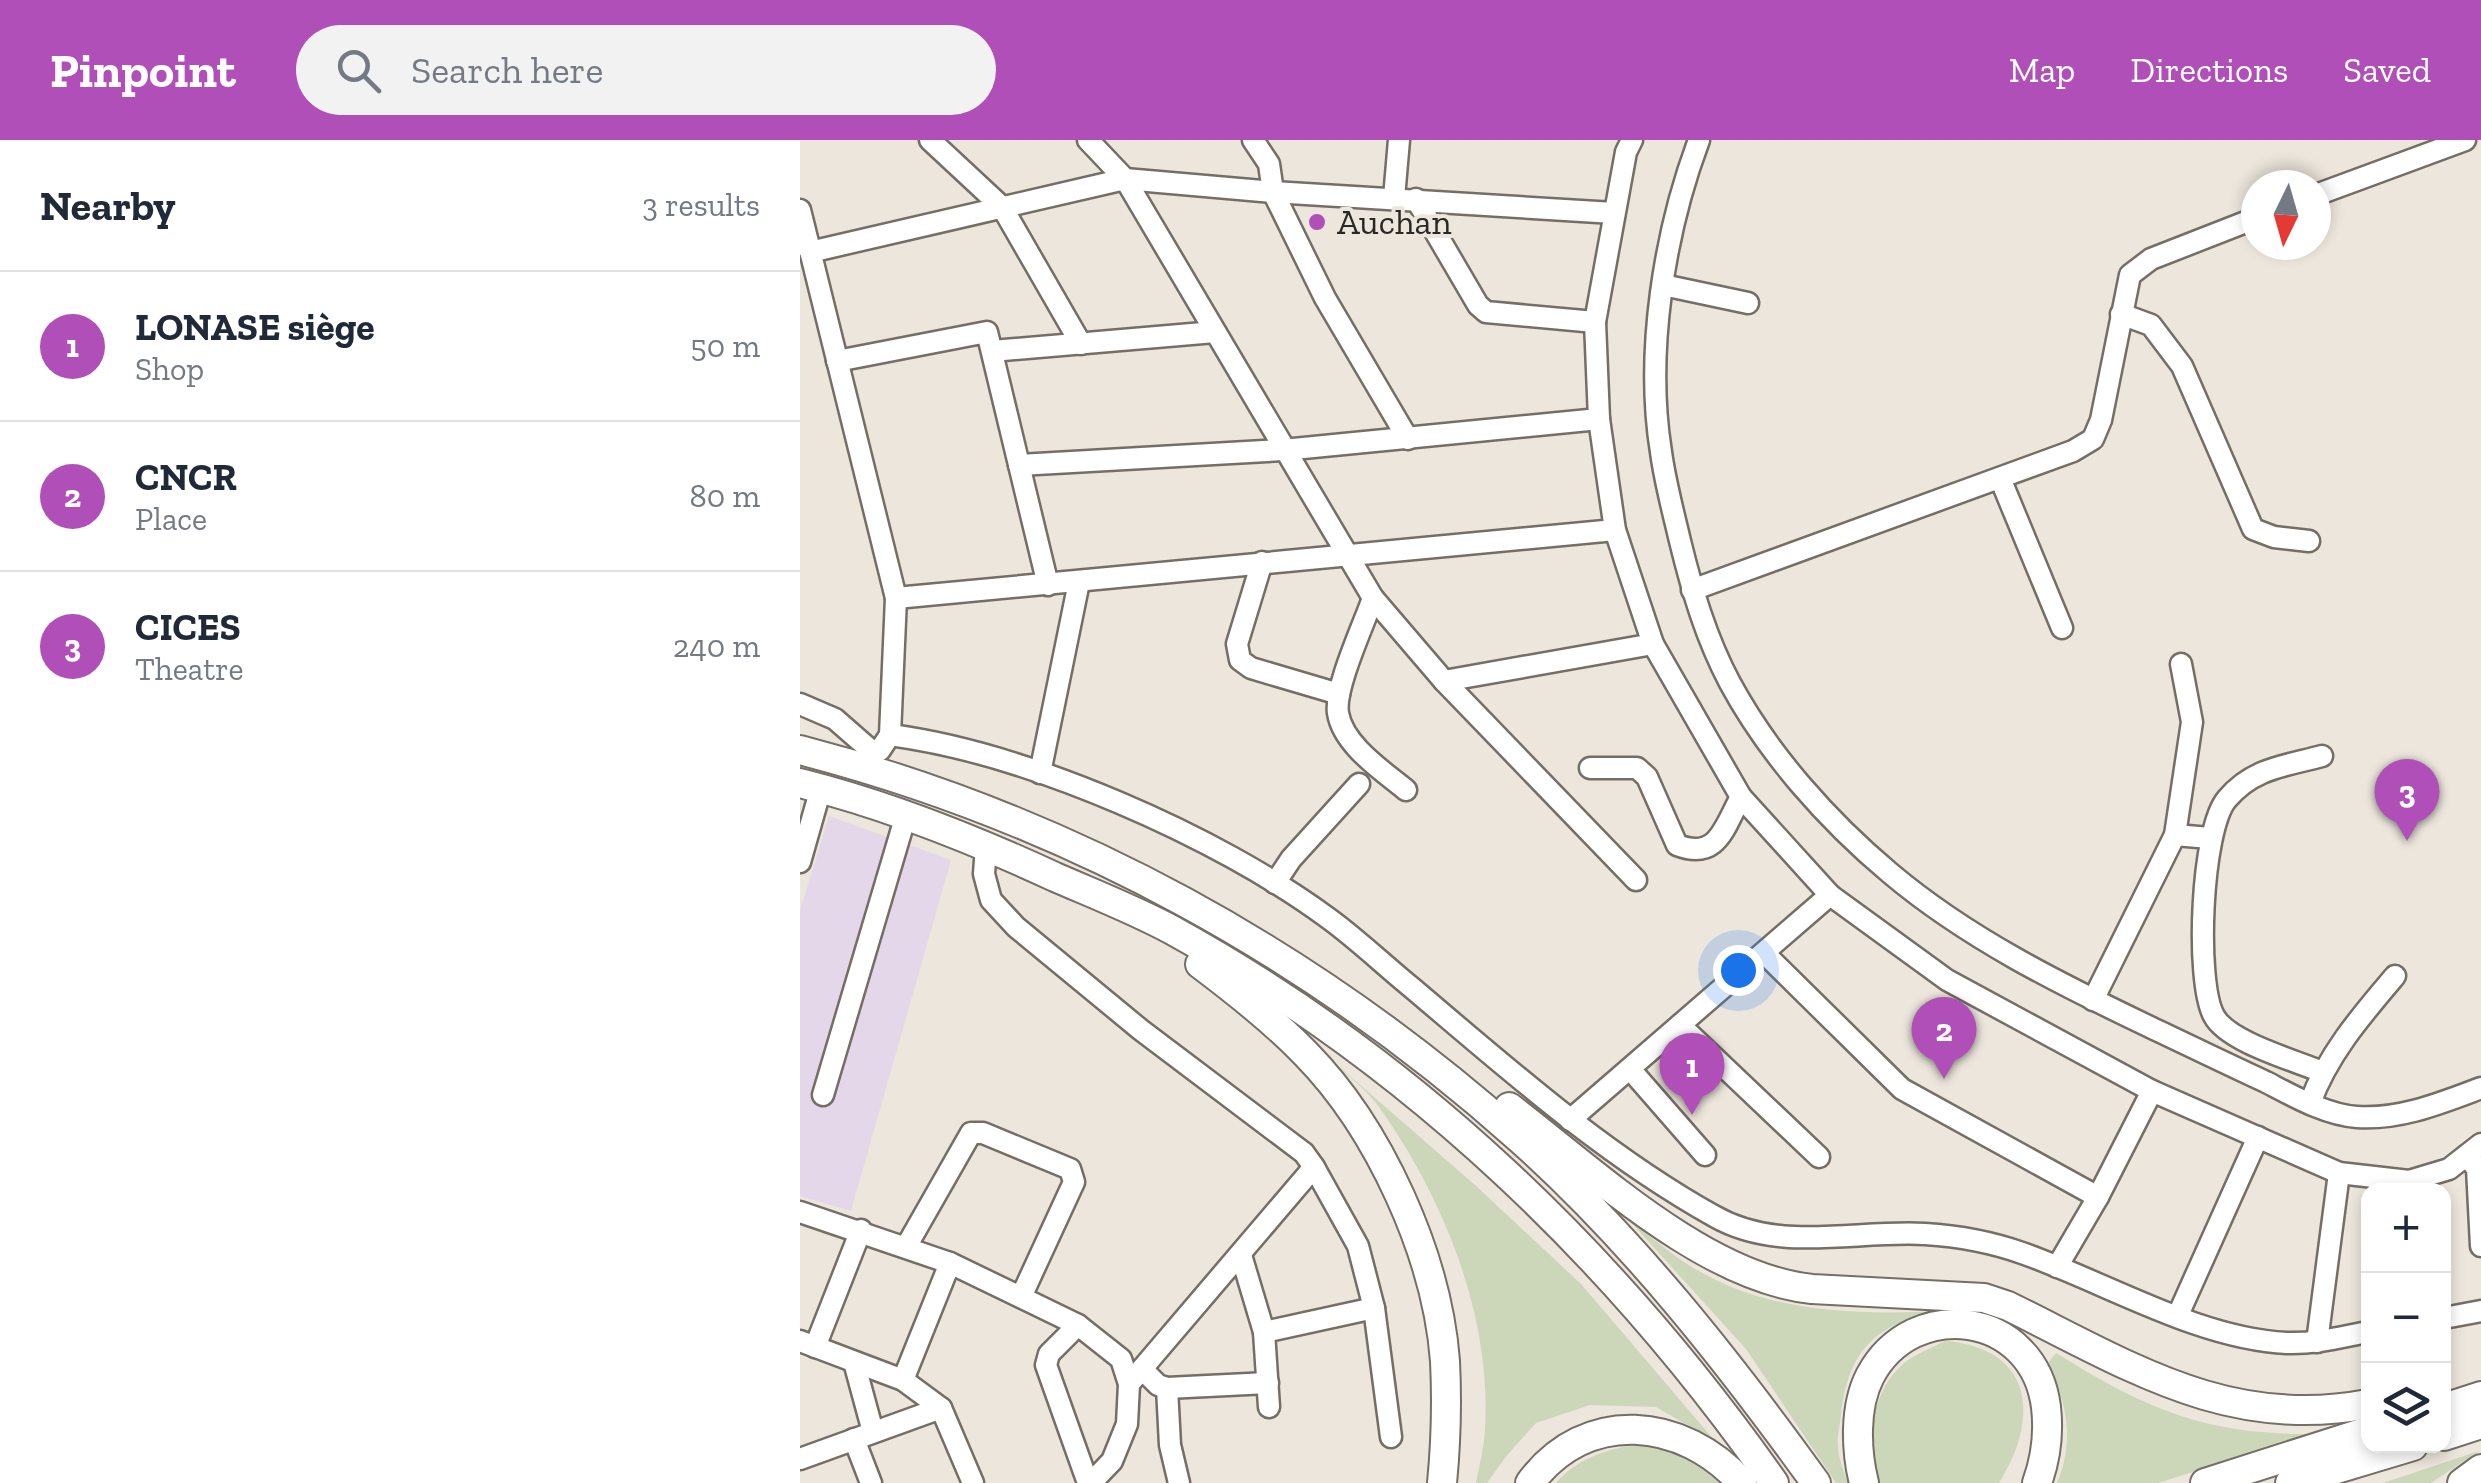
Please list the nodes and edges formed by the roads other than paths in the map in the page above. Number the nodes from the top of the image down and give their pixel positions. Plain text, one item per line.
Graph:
1 (930, 140) edge
2 (1088, 140) edge
3 (1253, 140) edge
4 (1399, 140) edge
5 (1699, 140) edge
6 (2465, 140) edge
7 (1624, 144) edge
8 (2406, 150) edge
9 (1125, 179) junction
10 (2331, 188) edge
11 (1273, 192) junction
12 (1394, 198) junction
13 (1416, 199) junction
14 (1002, 207) junction
15 (800, 210) edge
16 (1614, 213) junction
17 (2241, 224) edge
18 (810, 252) junction
19 (1663, 285) junction
20 (1748, 303) dead end
21 (2120, 314) junction
22 (1596, 322) junction
23 (1214, 332) junction
24 (1081, 344) junction
25 (992, 351) junction
26 (837, 360) junction
27 (1598, 419) junction
28 (1408, 440) junction
29 (1284, 450) junction
30 (1019, 465) junction
31 (2000, 478) junction
32 (1615, 530) junction
33 (2309, 541) dead end
34 (1344, 554) junction
35 (1262, 562) junction
36 (1079, 582) junction
37 (1048, 586) junction
38 (1692, 590) junction
39 (896, 598) junction
40 (1373, 598) junction
41 (2062, 628) dead end
42 (1653, 644) junction
43 (2181, 664) dead end
44 (1444, 680) junction
45 (1339, 694) junction
46 (800, 704) edge
47 (890, 735) junction
48 (800, 750) edge
49 (2322, 756) dead end
50 (866, 759) junction
51 (1590, 768) dead end
52 (1040, 773) junction
53 (1359, 784) dead end
54 (811, 786) edge
55 (1406, 790) dead end
56 (1741, 797) junction
57 (906, 815) junction
58 (2176, 834) junction
59 (2210, 838) junction
60 (986, 846) junction
61 (800, 862) edge
62 (1636, 880) dead end
63 (1275, 883) junction
64 (1085, 890) junction
65 (1830, 895) junction
66 (1764, 953) junction
67 (2395, 976) dead end
68 (1329, 988) junction
69 (2093, 1000) junction
70 (1680, 1025) junction
71 (1630, 1068) junction
72 (2322, 1072) junction
73 (2481, 1088) edge
74 (2152, 1091) junction
75 (823, 1095) dead end
76 (2310, 1104) junction
77 (1570, 1120) junction
78 (2258, 1136) junction
79 (2473, 1150) edge
80 (1704, 1155) dead end
81 (1819, 1157) dead end
82 (1314, 1167) junction
83 (2339, 1173) junction
84 (2098, 1197) junction
85 (800, 1212) edge
86 (860, 1230) junction
87 (2481, 1246) edge
88 (906, 1247) junction
89 (1241, 1255) junction
90 (950, 1264) junction
91 (2057, 1267) junction
92 (1021, 1298) junction
93 (1374, 1308) junction
94 (2481, 1311) edge
95 (2178, 1316) junction
96 (2451, 1317) edge
97 (1078, 1325) junction
98 (1264, 1332) junction
99 (2361, 1333) edge
100 (2317, 1342) junction
101 (807, 1344) edge
102 (854, 1362) junction
103 (1135, 1377) junction
104 (2481, 1377) edge
105 (903, 1380) junction
106 (1268, 1383) junction
107 (2451, 1386) edge
108 (1168, 1388) junction
109 (2481, 1396) edge
110 (2361, 1405) edge
111 (2451, 1406) edge
112 (942, 1408) junction
113 (1269, 1408) dead end
114 (2481, 1424) edge
115 (2361, 1433) edge
116 (2451, 1434) edge
117 (864, 1436) junction
118 (1391, 1437) dead end
119 (2390, 1453) edge
120 (800, 1459) edge
121 (2481, 1469) edge
122 (871, 1483) edge
123 (973, 1483) edge
124 (1089, 1483) edge
125 (1179, 1483) edge
126 (1442, 1483) edge
127 (1530, 1483) edge
128 (1742, 1483) edge
129 (1774, 1483) edge
130 (1816, 1483) edge
131 (1864, 1483) edge
132 (2037, 1483) edge
133 (2205, 1483) edge
134 (2290, 1483) edge
135 (2462, 1483) edge

1 - 14 street
2 - 9 street
3 - 11 street
4 - 12 street
5 - 19 street
6 - 8 street
7 - 16 street
8 - 10 street
9 - 11 street
9 - 14 street
9 - 23 street
11 - 12 street
11 - 28 street
12 - 13 street
13 - 16 street
13 - 22 street
14 - 18 street
14 - 24 street
15 - 18 street
16 - 22 street
17 - 21 street
18 - 26 street
19 - 20 street
19 - 38 street
21 - 31 street
21 - 33 street
22 - 27 street
23 - 24 street
23 - 29 street
24 - 25 street
25 - 26 street
25 - 30 street
26 - 39 street
27 - 28 street
27 - 32 street
28 - 29 street
29 - 30 street
29 - 34 street
30 - 37 street
31 - 38 street
31 - 41 street
32 - 34 street
32 - 42 street
34 - 35 street
34 - 40 street
35 - 36 street
35 - 45 street
36 - 37 street
36 - 52 street
37 - 39 street
38 - 69 street
39 - 47 street
40 - 44 street
40 - 45 street
42 - 44 street
42 - 56 street
43 - 58 street
44 - 62 street
45 - 55 street
46 - 50 street
47 - 50 street
47 - 52 street
48 - 50 highway
49 - 59 street
50 - 68 highway
51 - 56 street
52 - 63 street
53 - 63 street
54 - 57 highway
54 - 61 street
56 - 65 street
57 - 60 highway
57 - 75 street
58 - 59 street
58 - 69 street
59 - 72 street
60 - 64 highway
60 - 82 street
63 - 77 street
64 - 126 highway
64 - 129 highway
65 - 66 street
65 - 74 street
66 - 70 street
66 - 84 street
67 - 72 street
68 - 110 highway
68 - 130 highway
69 - 76 street
70 - 71 street
70 - 81 street
71 - 77 street
71 - 80 street
72 - 76 street
73 - 76 street
74 - 78 street
74 - 84 street
77 - 91 street
78 - 83 street
78 - 95 street
79 - 83 street
79 - 87 street
82 - 89 street
82 - 93 street
83 - 100 street
84 - 91 street
85 - 86 street
86 - 88 street
86 - 101 street
88 - 90 street
88 - 92 street
89 - 98 street
89 - 103 street
90 - 92 street
90 - 105 street
91 - 95 street
92 - 97 street
93 - 98 street
93 - 118 street
94 - 96 street
95 - 100 street
97 - 103 street
97 - 124 street
98 - 106 street
99 - 100 street
101 - 102 street
102 - 105 street
102 - 117 street
103 - 108 street
103 - 124 street
104 - 107 highway
105 - 112 street
106 - 108 street
106 - 113 street
108 - 125 street
109 - 111 highway
112 - 117 street
112 - 123 street
114 - 116 highway
115 - 133 highway
117 - 120 street
117 - 122 street
119 - 134 highway
121 - 135 highway
127 - 128 highway
131 - 132 highway

